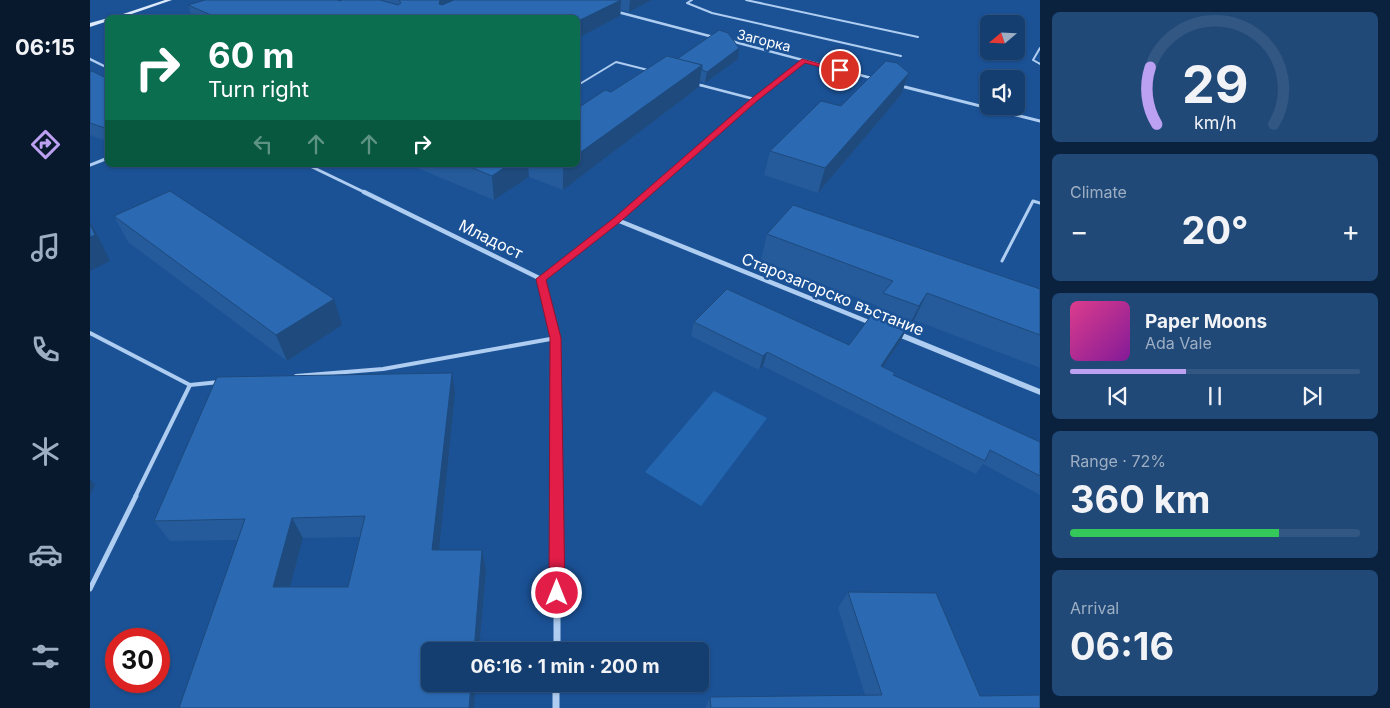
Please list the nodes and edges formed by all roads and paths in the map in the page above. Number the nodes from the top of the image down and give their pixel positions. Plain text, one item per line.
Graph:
1 (170, 0) edge
2 (692, 0) edge
3 (746, 0) edge
4 (608, 10) dead end
5 (122, 15) edge
6 (105, 20) edge
7 (90, 25) edge
8 (918, 37) dead end
9 (720, 39) edge
10 (729, 41) edge
11 (1040, 48) edge
12 (900, 56) dead end
13 (90, 60) edge
14 (804, 60) junction
15 (1040, 64) edge
16 (105, 67) edge
17 (653, 72) edge
18 (876, 80) edge
19 (690, 82) edge
20 (580, 85) edge
21 (896, 85) edge
22 (754, 100) junction
23 (1040, 121) edge
24 (105, 159) edge
25 (90, 165) edge
26 (312, 167) edge
27 (1040, 203) edge
28 (617, 220) junction
29 (1002, 261) dead end
30 (541, 279) junction
31 (876, 326) edge
32 (90, 333) edge
33 (895, 333) edge
34 (556, 338) junction
35 (287, 377) edge
36 (229, 382) edge
37 (190, 385) junction
38 (1040, 392) edge
39 (90, 589) edge
40 (557, 642) edge
41 (556, 692) edge
42 (556, 708) edge

1 - 5 street
2 - 12 lane
3 - 8 lane
4 - 9 street, Загорка
6 - 7 street
10 - 14 street, Загорка
11 - 15 lane
13 - 16 street
14 - 18 street, Загорка
14 - 22 street
17 - 20 lane
19 - 22 lane
21 - 23 street
22 - 28 street
24 - 25 street
26 - 30 street, Младост
27 - 29 lane
28 - 30 street
28 - 31 street, Старозагорско въстание
30 - 34 street
32 - 37 lane
33 - 38 street, Старозагорско въстание
34 - 35 lane
34 - 40 street
36 - 37 lane
37 - 39 lane
41 - 42 street

